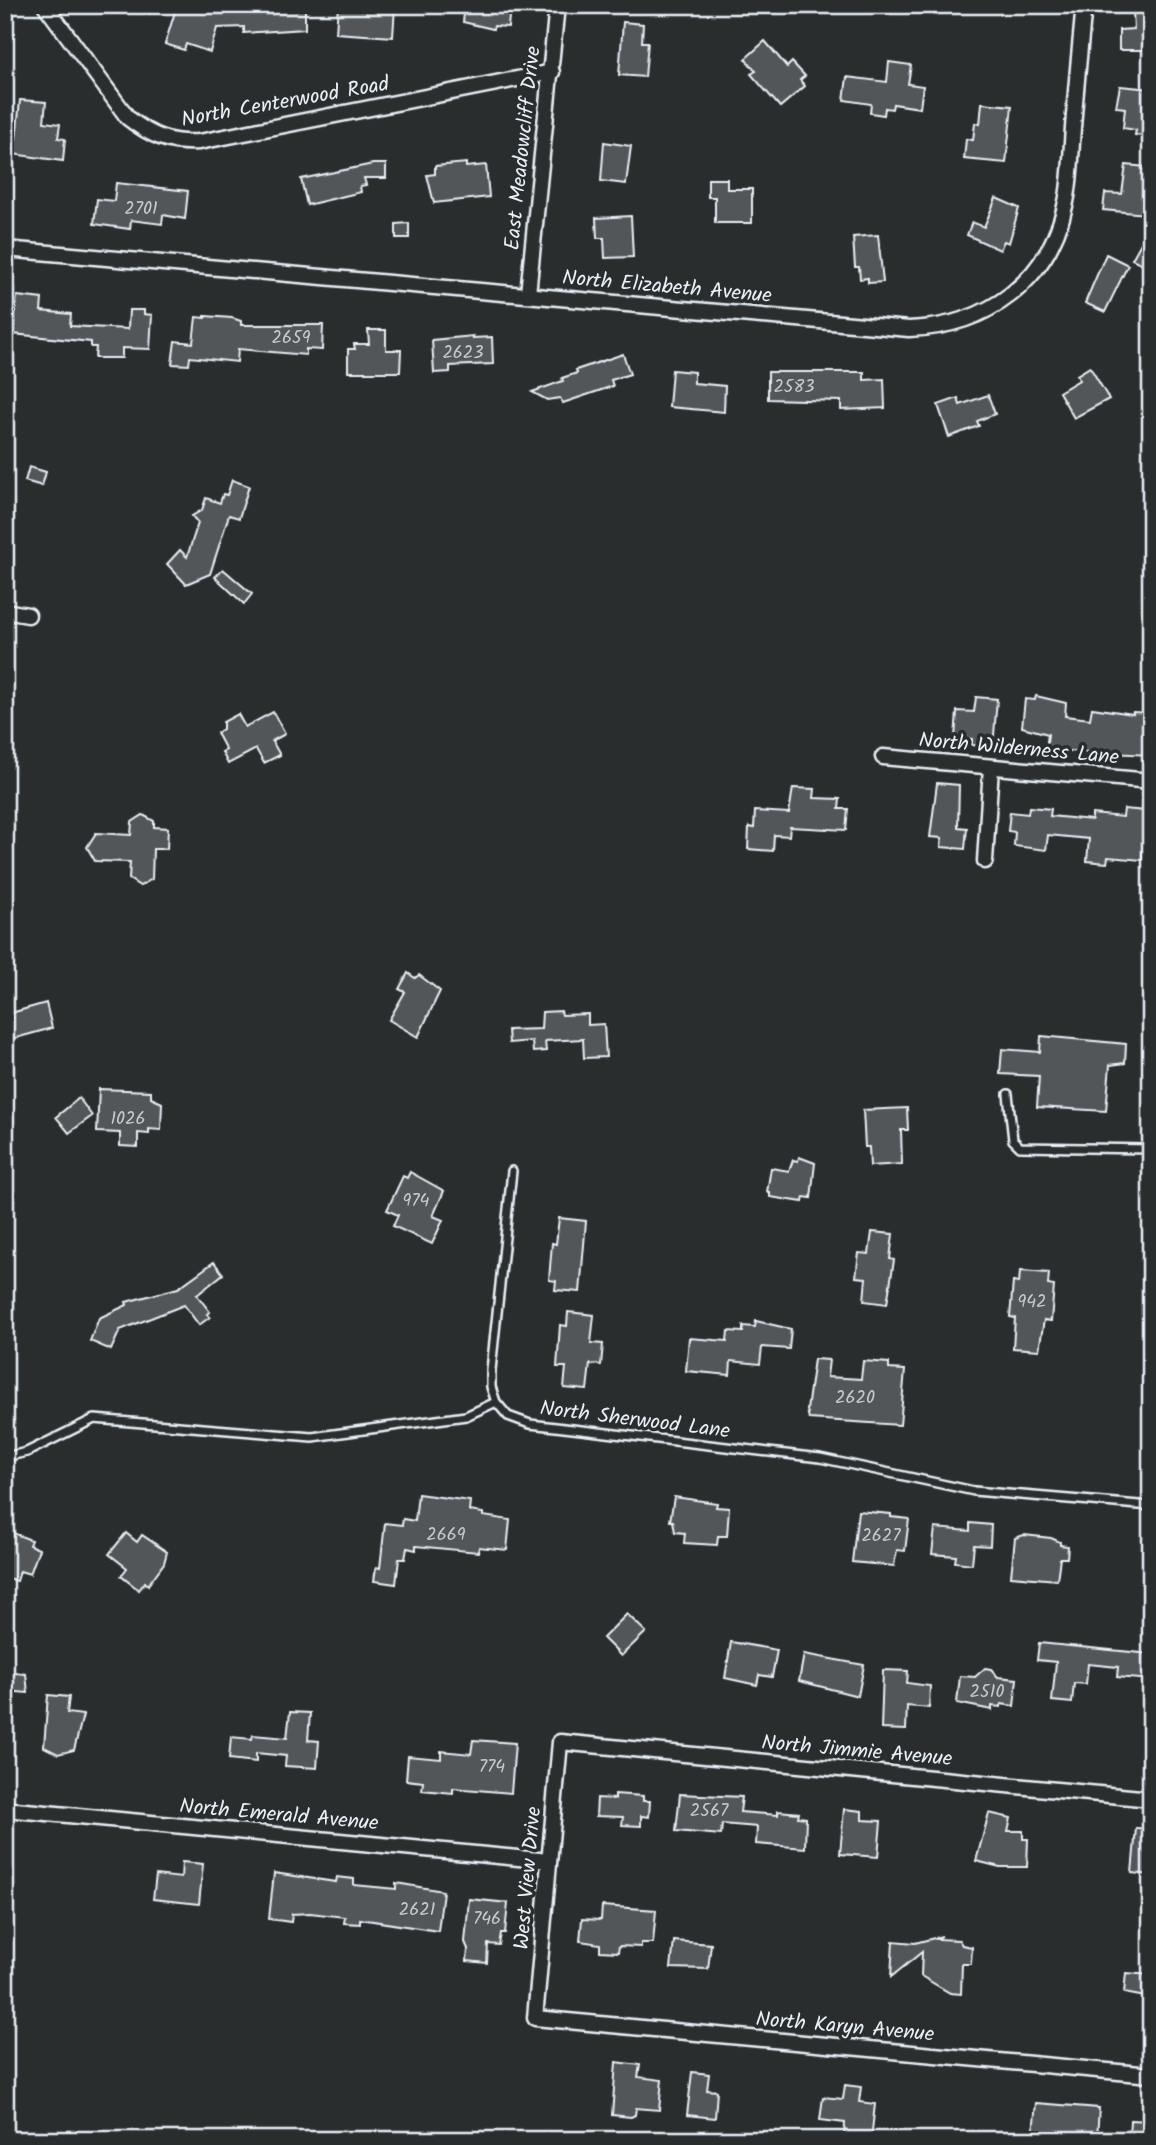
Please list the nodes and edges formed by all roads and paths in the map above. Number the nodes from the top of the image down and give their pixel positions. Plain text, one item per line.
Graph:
1 (45, 5) edge
2 (557, 5) edge
3 (1084, 5) edge
4 (552, 72) junction
5 (5, 249) edge
6 (528, 294) junction
7 (5, 611) edge
8 (28, 615) dead end
9 (883, 757) dead end
10 (991, 767) junction
11 (1151, 781) edge
12 (985, 861) dead end
13 (1008, 1094) dead end
14 (1151, 1149) edge
15 (512, 1171) dead end
16 (496, 1402) junction
17 (5, 1457) edge
18 (1151, 1506) edge
19 (560, 1742) joint
20 (1151, 1799) edge
21 (5, 1809) edge
22 (549, 1861) junction
23 (535, 2018) joint
24 (1151, 2075) edge

1 - 4 street, North Centerwood Road
2 - 4 street, East Meadowcliff Drive
3 - 6 street, North Elizabeth Avenue
4 - 6 street, East Meadowcliff Drive
5 - 6 street, North Elizabeth Avenue
7 - 8 street
9 - 10 street, North Wilderness Lane
10 - 11 street, North Wilderness Lane
10 - 12 street
13 - 14 lane
15 - 16 lane
16 - 17 lane
16 - 18 lane, North Sherwood Lane
19 - 20 street, North Jimmie Avenue
19 - 22 street, West View Drive
21 - 22 street, North Emerald Avenue
22 - 23 street, West View Drive
23 - 24 street, North Karyn Avenue

